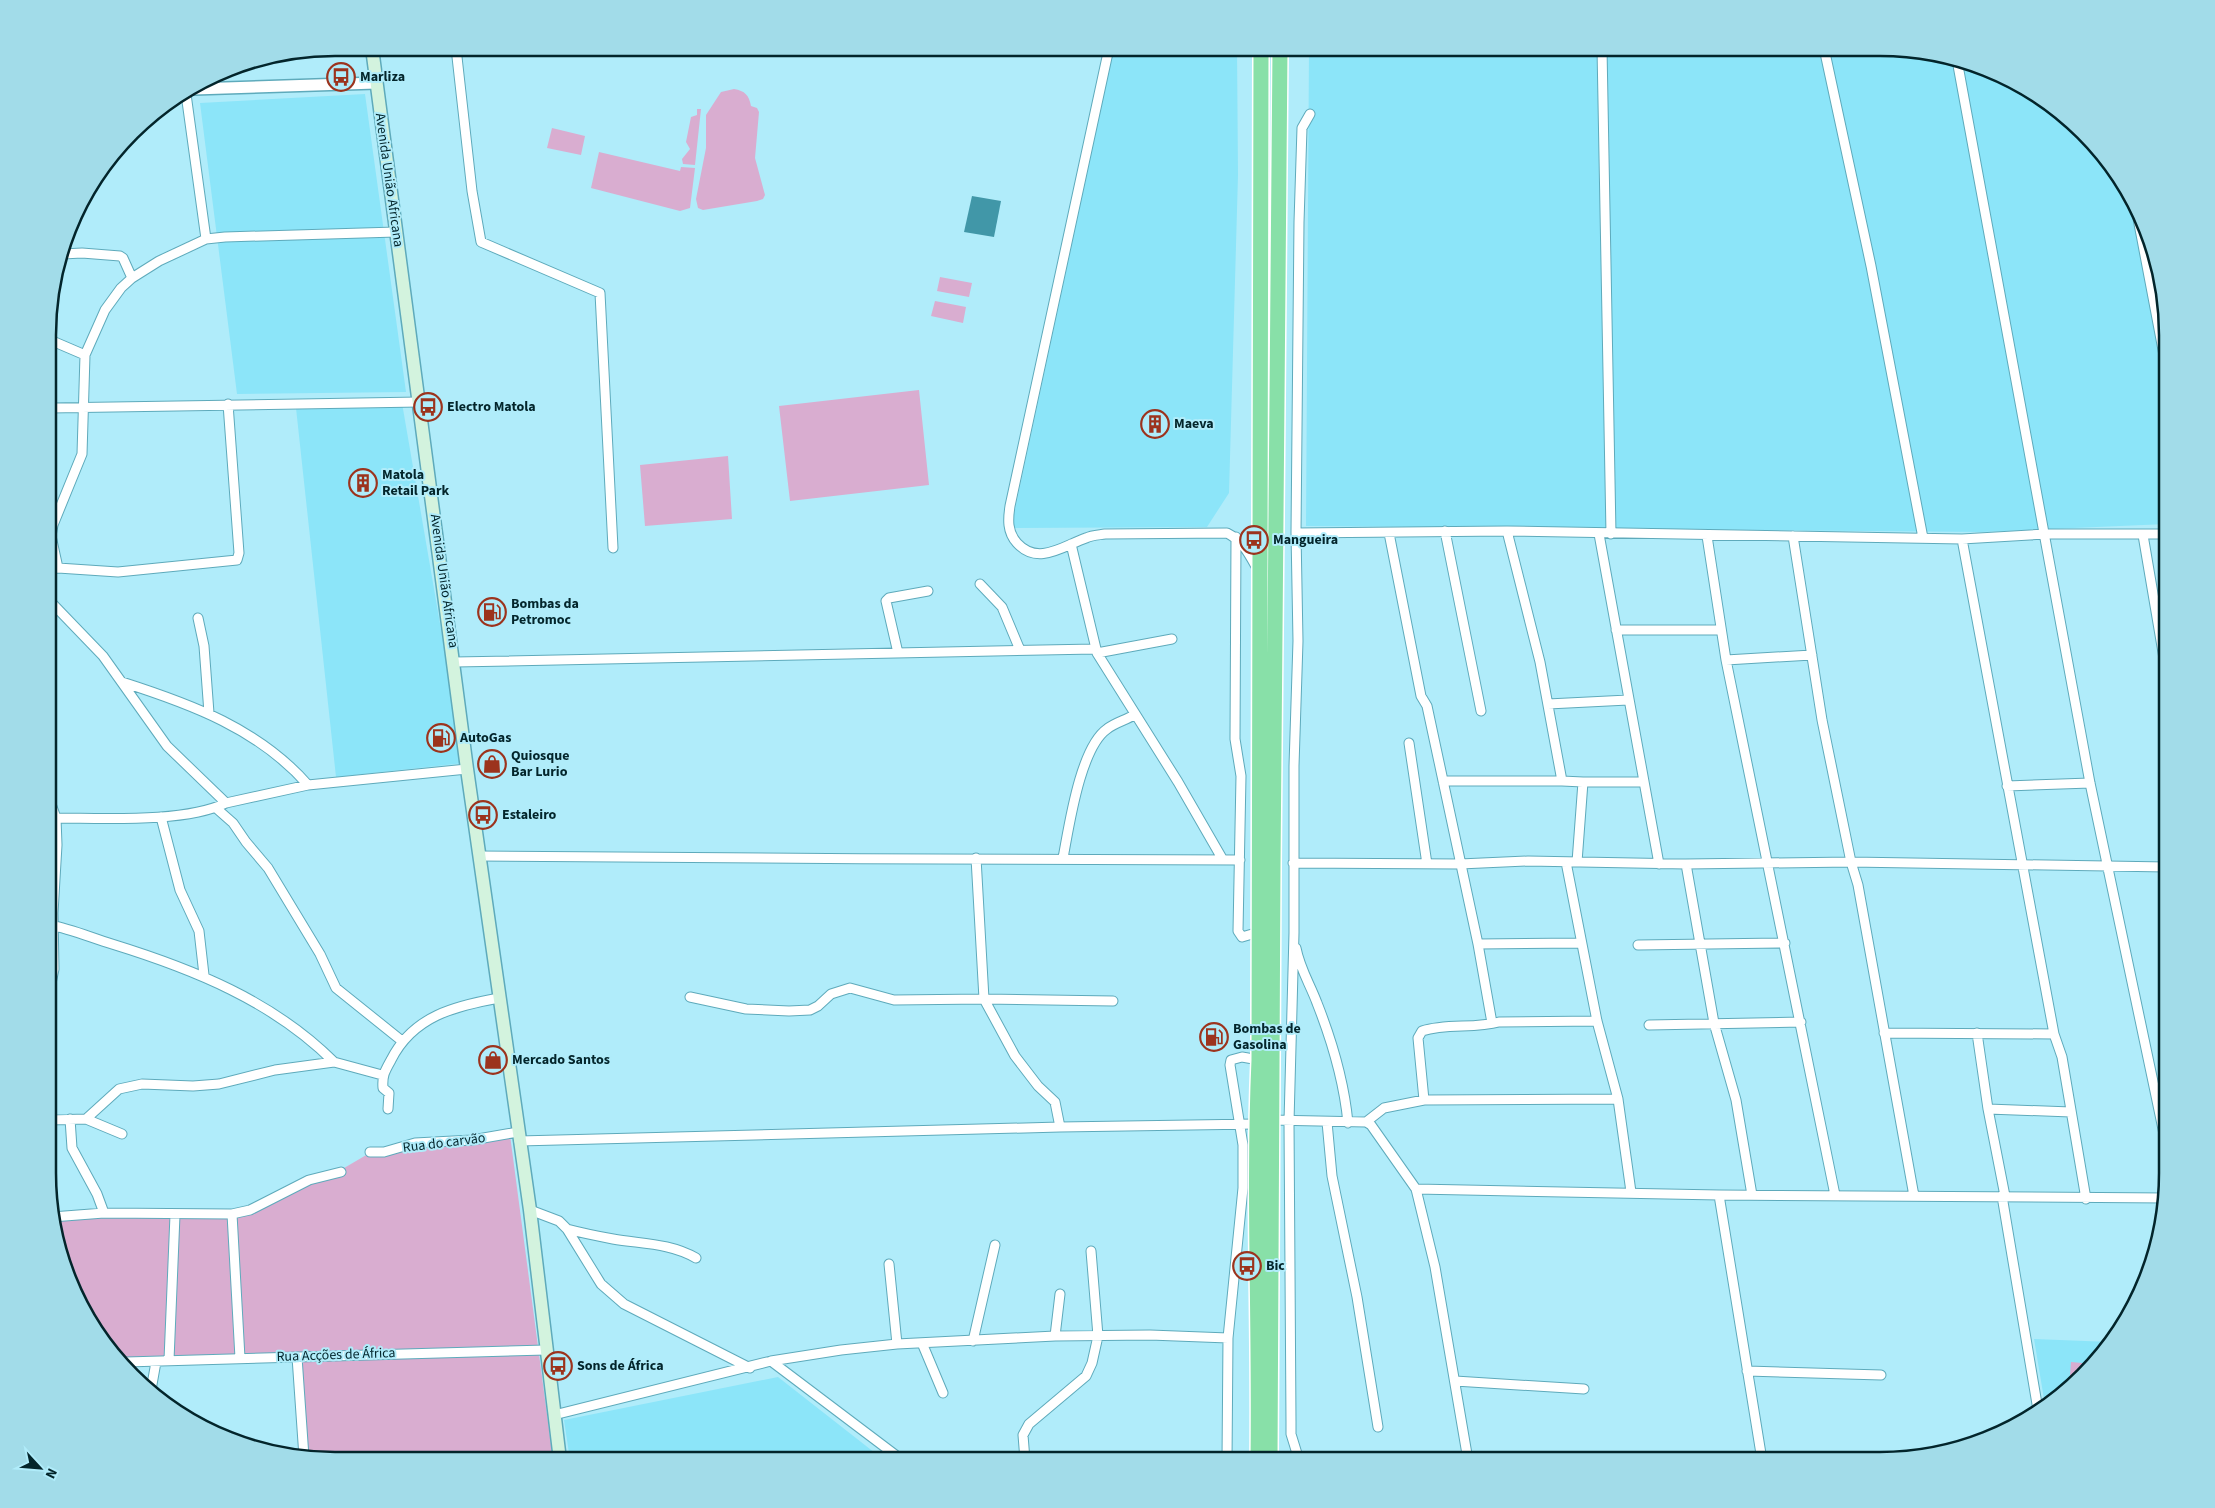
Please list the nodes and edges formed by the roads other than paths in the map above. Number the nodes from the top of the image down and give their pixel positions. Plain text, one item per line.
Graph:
1 (373, 56) edge
2 (457, 56) edge
3 (1107, 56) edge
4 (1260, 56) edge
5 (1280, 56) edge
6 (1602, 56) edge
7 (1826, 56) edge
8 (1958, 68) edge
9 (376, 83) junction
10 (206, 89) edge
11 (187, 99) edge
12 (1310, 114) dead end
13 (396, 232) junction
14 (206, 239) junction
15 (2142, 241) edge
16 (69, 254) edge
17 (132, 278) junction
18 (2159, 326) edge
19 (56, 343) edge
20 (85, 355) junction
21 (420, 402) junction
22 (228, 404) junction
23 (56, 408) edge
24 (82, 408) junction
25 (56, 518) edge
26 (1507, 531) junction
27 (1445, 532) junction
28 (1296, 533) junction
29 (1389, 533) junction
30 (1599, 534) junction
31 (1610, 534) junction
32 (2045, 534) junction
33 (2159, 534) edge
34 (2143, 535) junction
35 (1707, 536) junction
36 (1793, 536) junction
37 (1236, 538) junction
38 (1923, 538) junction
39 (1962, 539) junction
40 (1071, 544) junction
41 (613, 548) dead end
42 (56, 569) edge
43 (1261, 575) junction
44 (980, 584) dead end
45 (928, 591) dead end
46 (56, 607) edge
47 (2159, 612) edge
48 (198, 618) dead end
49 (1616, 630) junction
50 (1721, 630) junction
51 (1172, 639) dead end
52 (1020, 650) junction
53 (1096, 651) junction
54 (898, 653) junction
55 (1812, 655) junction
56 (1726, 660) junction
57 (455, 662) junction
58 (122, 682) junction
59 (1628, 700) junction
60 (1548, 704) junction
61 (1480, 711) dead end
62 (209, 713) junction
63 (1134, 716) junction
64 (1409, 743) dead end
65 (467, 769) junction
66 (1443, 781) junction
67 (1562, 781) junction
68 (1583, 782) junction
69 (1643, 782) junction
70 (2090, 782) junction
71 (308, 785) junction
72 (2007, 786) junction
73 (226, 803) junction
74 (216, 808) junction
75 (161, 817) junction
76 (56, 818) joint
77 (479, 856) junction
78 (56, 858) edge
79 (976, 858) junction
80 (1063, 858) junction
81 (1224, 860) junction
82 (1240, 860) junction
83 (1566, 862) junction
84 (1577, 862) junction
85 (1851, 862) junction
86 (1293, 863) junction
87 (1766, 863) junction
88 (1427, 864) junction
89 (1460, 864) junction
90 (1659, 864) junction
91 (1686, 864) junction
92 (2107, 865) junction
93 (2023, 866) junction
94 (2159, 867) edge
95 (56, 928) edge
96 (1259, 932) junction
97 (1294, 933) junction
98 (1580, 943) junction
99 (1785, 943) junction
100 (1478, 944) junction
101 (1698, 944) junction
102 (1638, 945) dead end
103 (204, 975) junction
104 (690, 997) dead end
105 (499, 998) junction
106 (984, 999) junction
107 (1113, 1001) dead end
108 (1597, 1021) junction
109 (1800, 1022) junction
110 (1492, 1023) junction
111 (1714, 1023) junction
112 (1650, 1025) dead end
113 (1884, 1033) junction
114 (1977, 1033) junction
115 (2054, 1034) junction
116 (402, 1041) junction
117 (1259, 1060) junction
118 (334, 1062) junction
119 (382, 1074) junction
120 (1618, 1099) junction
121 (1424, 1100) junction
122 (388, 1109) dead end
123 (1988, 1109) junction
124 (2159, 1110) edge
125 (2071, 1112) junction
126 (70, 1119) junction
127 (86, 1119) junction
128 (56, 1120) edge
129 (1271, 1120) junction
130 (1289, 1122) junction
131 (1327, 1122) junction
132 (1366, 1122) junction
133 (1348, 1123) junction
134 (1239, 1124) junction
135 (1256, 1124) junction
136 (1060, 1127) junction
137 (122, 1134) dead end
138 (519, 1136) junction
139 (370, 1152) dead end
140 (341, 1172) dead end
141 (1416, 1189) junction
142 (1631, 1192) junction
143 (1719, 1195) junction
144 (1752, 1195) junction
145 (1835, 1195) junction
146 (1914, 1196) junction
147 (2003, 1196) junction
148 (2157, 1198) edge
149 (2086, 1199) junction
150 (530, 1210) junction
151 (104, 1213) junction
152 (232, 1214) junction
153 (175, 1215) junction
154 (60, 1216) edge
155 (567, 1229) junction
156 (995, 1245) dead end
157 (1091, 1251) dead end
158 (696, 1258) dead end
159 (889, 1264) dead end
160 (1060, 1294) dead end
161 (1055, 1336) junction
162 (1098, 1336) junction
163 (1228, 1338) junction
164 (973, 1341) junction
165 (922, 1343) junction
166 (897, 1344) junction
167 (546, 1350) junction
168 (297, 1357) junction
169 (240, 1358) junction
170 (169, 1360) junction
171 (131, 1362) edge
172 (156, 1362) junction
173 (771, 1362) junction
174 (750, 1368) junction
175 (1747, 1371) junction
176 (1882, 1375) dead end
177 (1455, 1381) junction
178 (152, 1383) edge
179 (1584, 1389) dead end
180 (943, 1393) dead end
181 (2037, 1404) edge
182 (554, 1415) junction
183 (1378, 1427) dead end
184 (303, 1449) edge
185 (559, 1452) edge
186 (891, 1452) edge
187 (1025, 1452) edge
188 (1227, 1452) edge
189 (1258, 1452) edge
190 (1270, 1452) edge
191 (1297, 1452) edge
192 (1467, 1452) edge
193 (1761, 1452) edge

1 - 9 main road, Avenida União Africana
2 - 41 street
3 - 40 street
4 - 43 highway
5 - 129 highway
6 - 31 street
7 - 38 street
8 - 32 street
9 - 10 street
9 - 13 main road, Avenida União Africana
11 - 14 street
12 - 28 street
13 - 14 street
13 - 21 main road, Avenida União Africana
14 - 17 street
15 - 18 street
16 - 17 street
17 - 20 street
19 - 20 street
20 - 24 street
21 - 22 street
21 - 57 main road, Avenida União Africana
22 - 24 street
22 - 42 street
23 - 24 street
24 - 25 street
26 - 27 street
26 - 30 street
26 - 60 street
27 - 29 street
27 - 61 street
28 - 29 street
28 - 86 street
29 - 66 street
30 - 31 street
30 - 49 street
31 - 35 street
32 - 34 street
32 - 39 street
32 - 70 street
33 - 34 street
34 - 47 street
35 - 36 street
35 - 50 street
36 - 38 street
36 - 55 street
37 - 40 street
37 - 43 street
37 - 82 street
38 - 39 street
39 - 72 street
40 - 53 street
43 - 96 highway
44 - 52 street
45 - 54 street
46 - 58 street
48 - 62 street
49 - 50 street
49 - 59 street
50 - 56 street
51 - 53 street
52 - 53 street
52 - 54 street
53 - 63 street
54 - 57 street
55 - 56 street
55 - 85 street
56 - 87 street
57 - 65 main road, Avenida União Africana
58 - 62 street
58 - 73 street
59 - 60 street
59 - 69 street
60 - 67 street
62 - 71 street
63 - 80 street
63 - 81 street
64 - 88 street
65 - 71 street
65 - 77 main road, Avenida União Africana
66 - 67 street
66 - 89 street
67 - 68 street
68 - 69 street
68 - 84 street
69 - 90 street
70 - 72 street
70 - 92 street
71 - 73 street
72 - 93 street
73 - 74 street
74 - 75 street
74 - 116 street
75 - 76 street
75 - 103 street
76 - 78 street
77 - 79 street
77 - 105 main road, Avenida União Africana
79 - 80 street
79 - 106 street
80 - 81 street
81 - 82 street
82 - 96 street
83 - 84 street
83 - 89 street
83 - 98 street
84 - 90 street
85 - 87 street
85 - 93 street
85 - 113 street
86 - 88 street
86 - 97 street
87 - 91 street
87 - 99 street
88 - 89 street
89 - 100 street
90 - 91 street
91 - 101 street
92 - 93 street
92 - 94 street
92 - 124 street
93 - 115 street
95 - 103 street
96 - 117 highway
97 - 130 street
97 - 133 street
98 - 100 street
98 - 108 street
99 - 101 street
99 - 109 street
100 - 110 street
101 - 102 street
101 - 111 street
103 - 118 street
104 - 106 street
105 - 116 street
105 - 138 main road, Avenida União Africana
106 - 107 street
106 - 136 street
108 - 110 street
108 - 120 street
109 - 111 street
109 - 145 street
110 - 121 street
111 - 112 street
111 - 144 street
113 - 114 street
113 - 146 street
114 - 115 street
114 - 123 street
115 - 125 street
116 - 119 street
117 - 134 street
117 - 135 highway
118 - 119 street
118 - 127 street
119 - 122 street
120 - 121 street
120 - 142 street
121 - 132 street
123 - 125 street
123 - 147 street
125 - 149 street
126 - 127 street
126 - 128 street
126 - 151 street
127 - 137 street
129 - 130 street
129 - 190 highway
130 - 131 street
130 - 191 street
131 - 133 street
131 - 183 street
132 - 133 street
132 - 141 street
134 - 135 street, Rua do carvão
134 - 136 street, Rua do carvão
134 - 163 street
135 - 189 highway
136 - 138 street, Rua do carvão
138 - 139 street, Rua do carvão
138 - 150 main road, Avenida União Africana
140 - 152 street
141 - 142 street
141 - 177 street
142 - 143 street
143 - 144 street
143 - 175 street
144 - 145 street
145 - 146 street
146 - 147 street
147 - 149 street
147 - 181 street
148 - 149 street
150 - 155 street
150 - 167 main road, Avenida União Africana
151 - 153 street
151 - 154 street
152 - 153 street
152 - 169 street
153 - 170 street
155 - 158 street
155 - 174 street
156 - 164 street
157 - 162 street
159 - 166 street
160 - 161 street
161 - 162 street
161 - 164 street
162 - 163 street
162 - 187 street
163 - 188 street
164 - 165 street
165 - 166 street
165 - 180 street
166 - 173 street
167 - 168 street, Rua Acções de África
167 - 182 main road, Avenida União Africana
168 - 169 street, Rua Acções de África
168 - 184 street
169 - 170 street, Rua Acções de África
170 - 172 street, Rua Acções de África
171 - 172 street, Rua Acções de África
172 - 178 street
173 - 174 street
173 - 186 street
174 - 182 street
175 - 176 street
175 - 193 street
177 - 179 street
177 - 192 street
182 - 185 main road, Avenida União Africana

